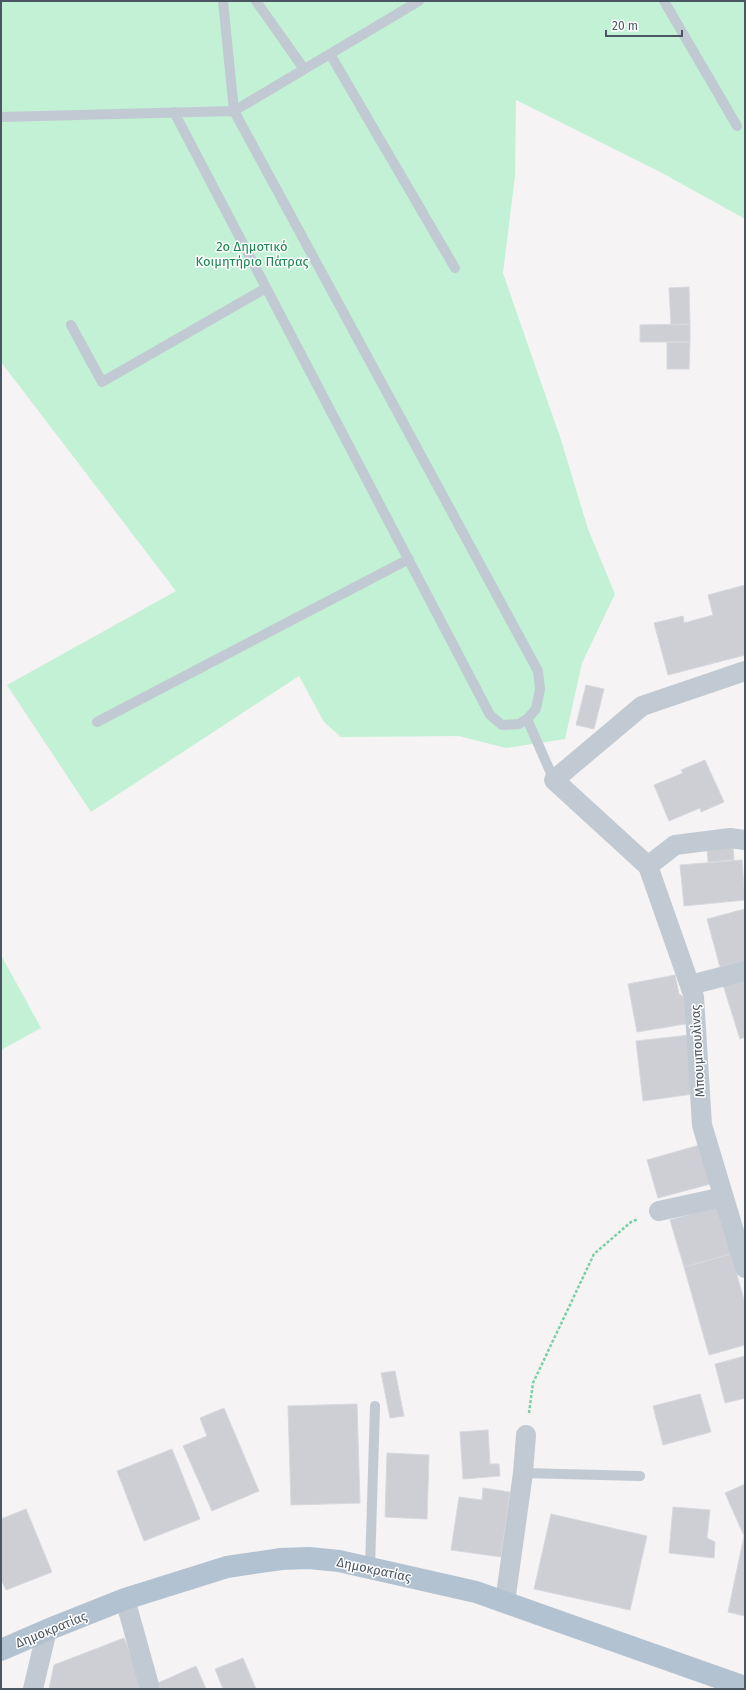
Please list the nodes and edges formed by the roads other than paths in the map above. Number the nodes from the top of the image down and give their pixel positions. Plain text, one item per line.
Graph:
1 (223, 1) edge
2 (256, 1) edge
3 (419, 1) edge
4 (664, 1) edge
5 (330, 54) junction
6 (304, 69) junction
7 (234, 111) junction
8 (174, 112) junction
9 (1, 117) edge
10 (737, 126) dead end
11 (455, 268) dead end
12 (266, 288) junction
13 (71, 325) dead end
14 (409, 559) junction
15 (745, 671) edge
16 (527, 719) junction
17 (97, 722) dead end
18 (554, 780) junction
19 (745, 840) edge
20 (648, 866) junction
21 (745, 971) edge
22 (690, 985) junction
23 (723, 1197) junction
24 (660, 1211) road end
25 (745, 1268) edge
26 (375, 1406) dead end
27 (526, 1435) road end
28 (523, 1473) junction
29 (640, 1476) dead end
30 (370, 1568) junction
31 (125, 1599) junction
32 (505, 1602) junction
33 (47, 1630) junction
34 (1, 1650) edge
35 (745, 1687) edge
36 (33, 1689) edge
37 (150, 1689) edge

1 - 7 lane
2 - 6 lane
3 - 5 lane
4 - 10 lane
5 - 6 lane
5 - 11 lane
6 - 7 lane
7 - 8 lane
7 - 16 lane
8 - 9 lane
8 - 12 lane
12 - 13 lane
12 - 14 lane
14 - 16 lane
14 - 17 lane
15 - 18 street
16 - 18 lane
18 - 20 street, Μπουμπουλίνας
19 - 20 street
20 - 22 street, Μπουμπουλίνας
21 - 22 street
22 - 23 street, Μπουμπουλίνας
23 - 24 street
23 - 25 street, Μπουμπουλίνας
26 - 30 lane
27 - 28 street
28 - 29 lane
28 - 32 street
30 - 31 main road, Δημοκρατίας
30 - 32 main road, Δημοκρατίας
31 - 33 main road, Δημοκρατίας
31 - 37 street
32 - 35 main road, Δημοκρατίας
33 - 34 main road, Δημοκρατίας
33 - 36 street

